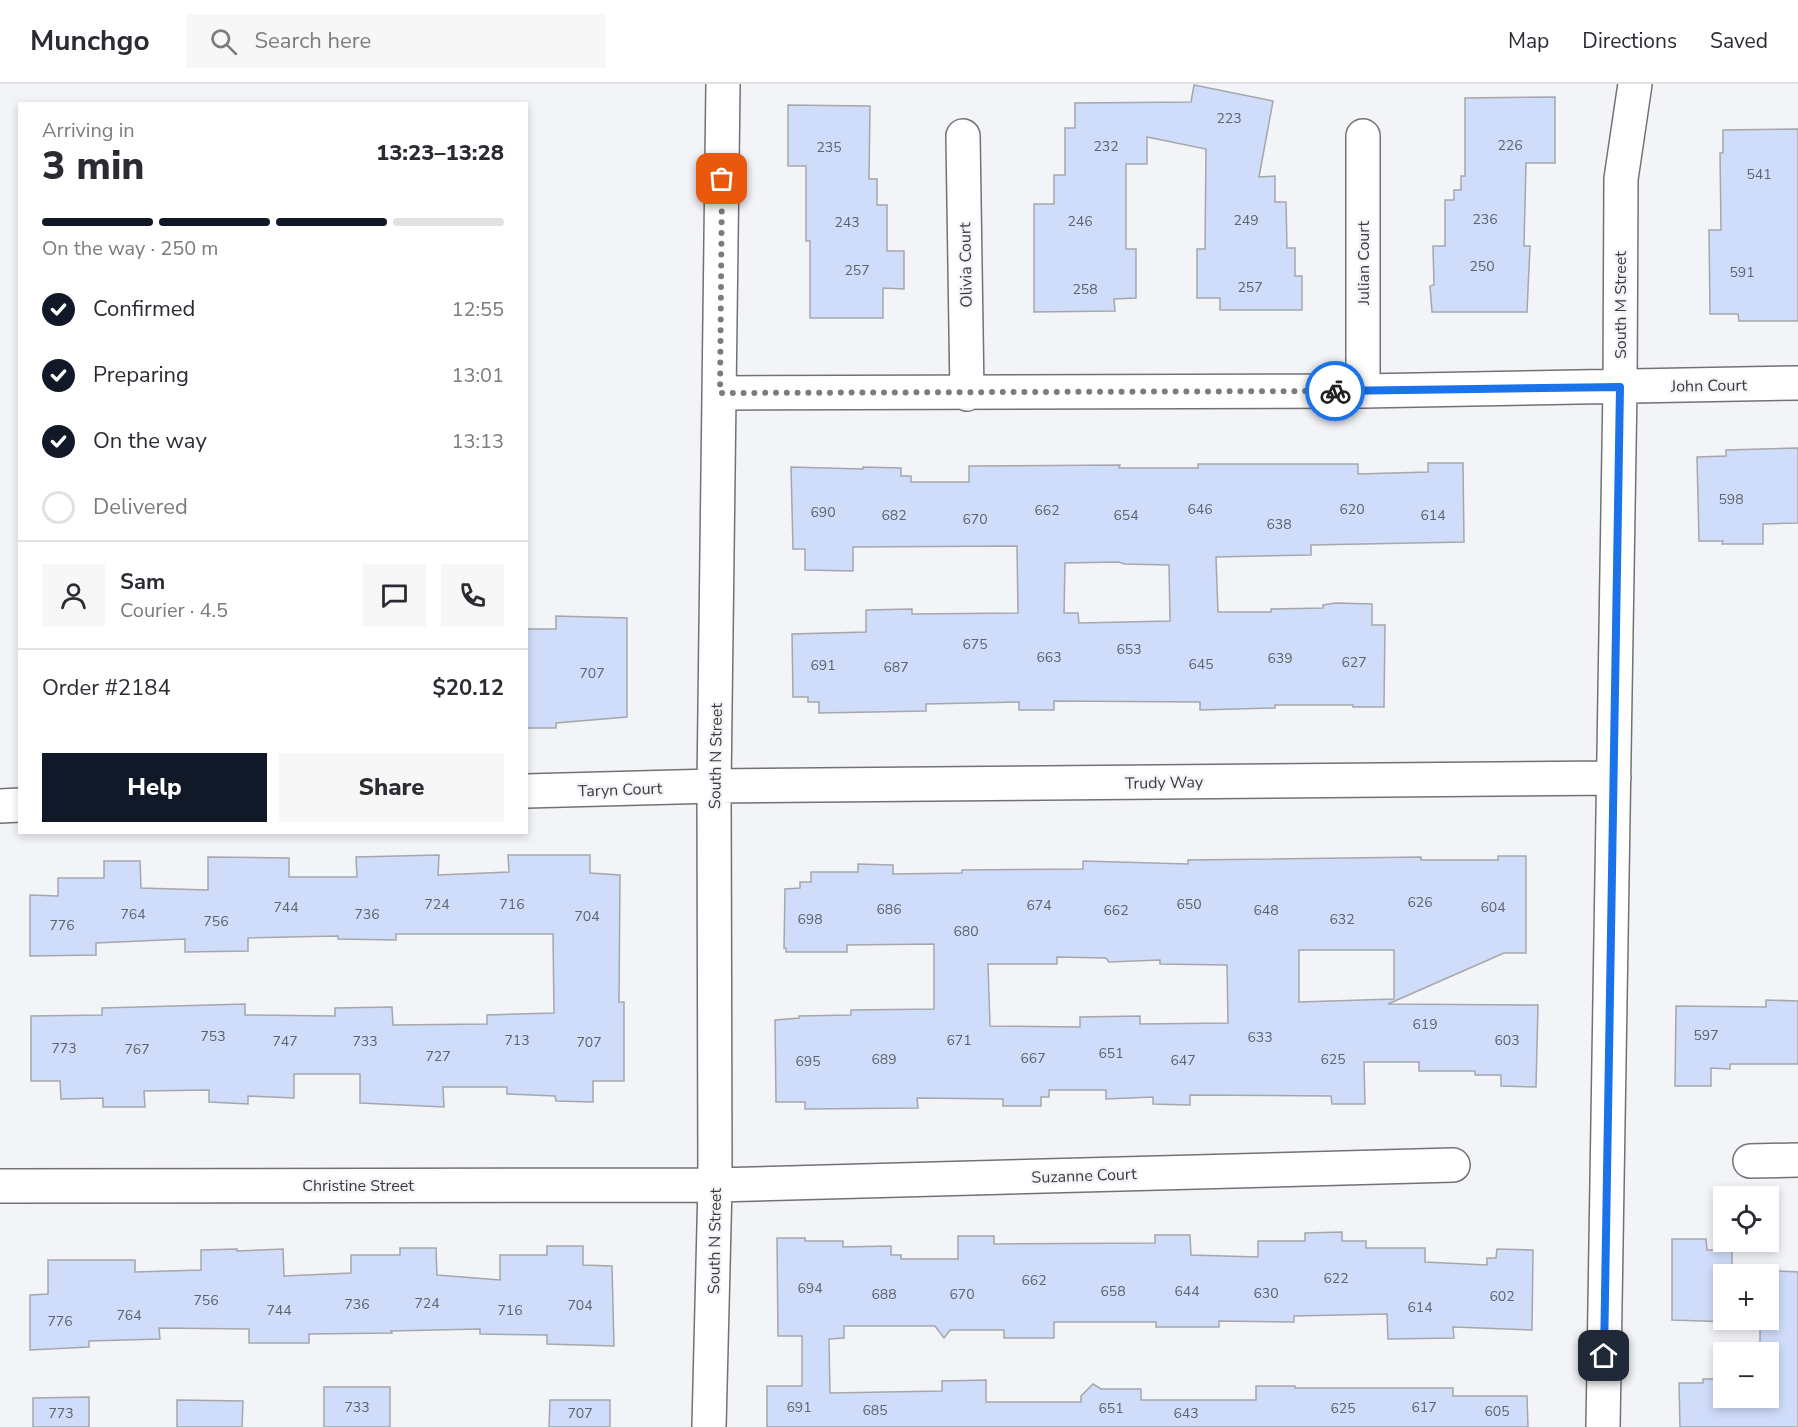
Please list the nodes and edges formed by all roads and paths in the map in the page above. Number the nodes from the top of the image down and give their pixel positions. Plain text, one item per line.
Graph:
1 (723, 84) edge
2 (1635, 84) edge
3 (963, 136) dead end
4 (1363, 136) dead end
5 (1798, 383) edge
6 (1620, 387) junction
7 (1363, 391) junction
8 (720, 393) junction
9 (967, 393) junction
10 (1614, 778) junction
11 (714, 786) junction
12 (528, 791) edge
13 (18, 805) edge
14 (0, 806) edge
15 (1798, 1160) edge
16 (1750, 1161) dead end
17 (1453, 1165) dead end
18 (715, 1185) junction
19 (0, 1186) edge
20 (709, 1427) edge
21 (1603, 1427) edge

1 - 8 street, South N Street
2 - 6 street, South M Street
3 - 9 street, Olivia Court
4 - 7 street, Julian Court
5 - 6 street, John Court
6 - 7 street, John Court
6 - 10 street, South M Street
7 - 9 street, John Court
8 - 9 street, John Court
8 - 11 street, South N Street
10 - 11 street, Trudy Way
10 - 21 street, South M Street
11 - 12 street, Taryn Court
11 - 18 street, South N Street
13 - 14 street
15 - 16 street
17 - 18 street, Suzanne Court
18 - 19 street, Christine Street
18 - 20 street, South N Street

